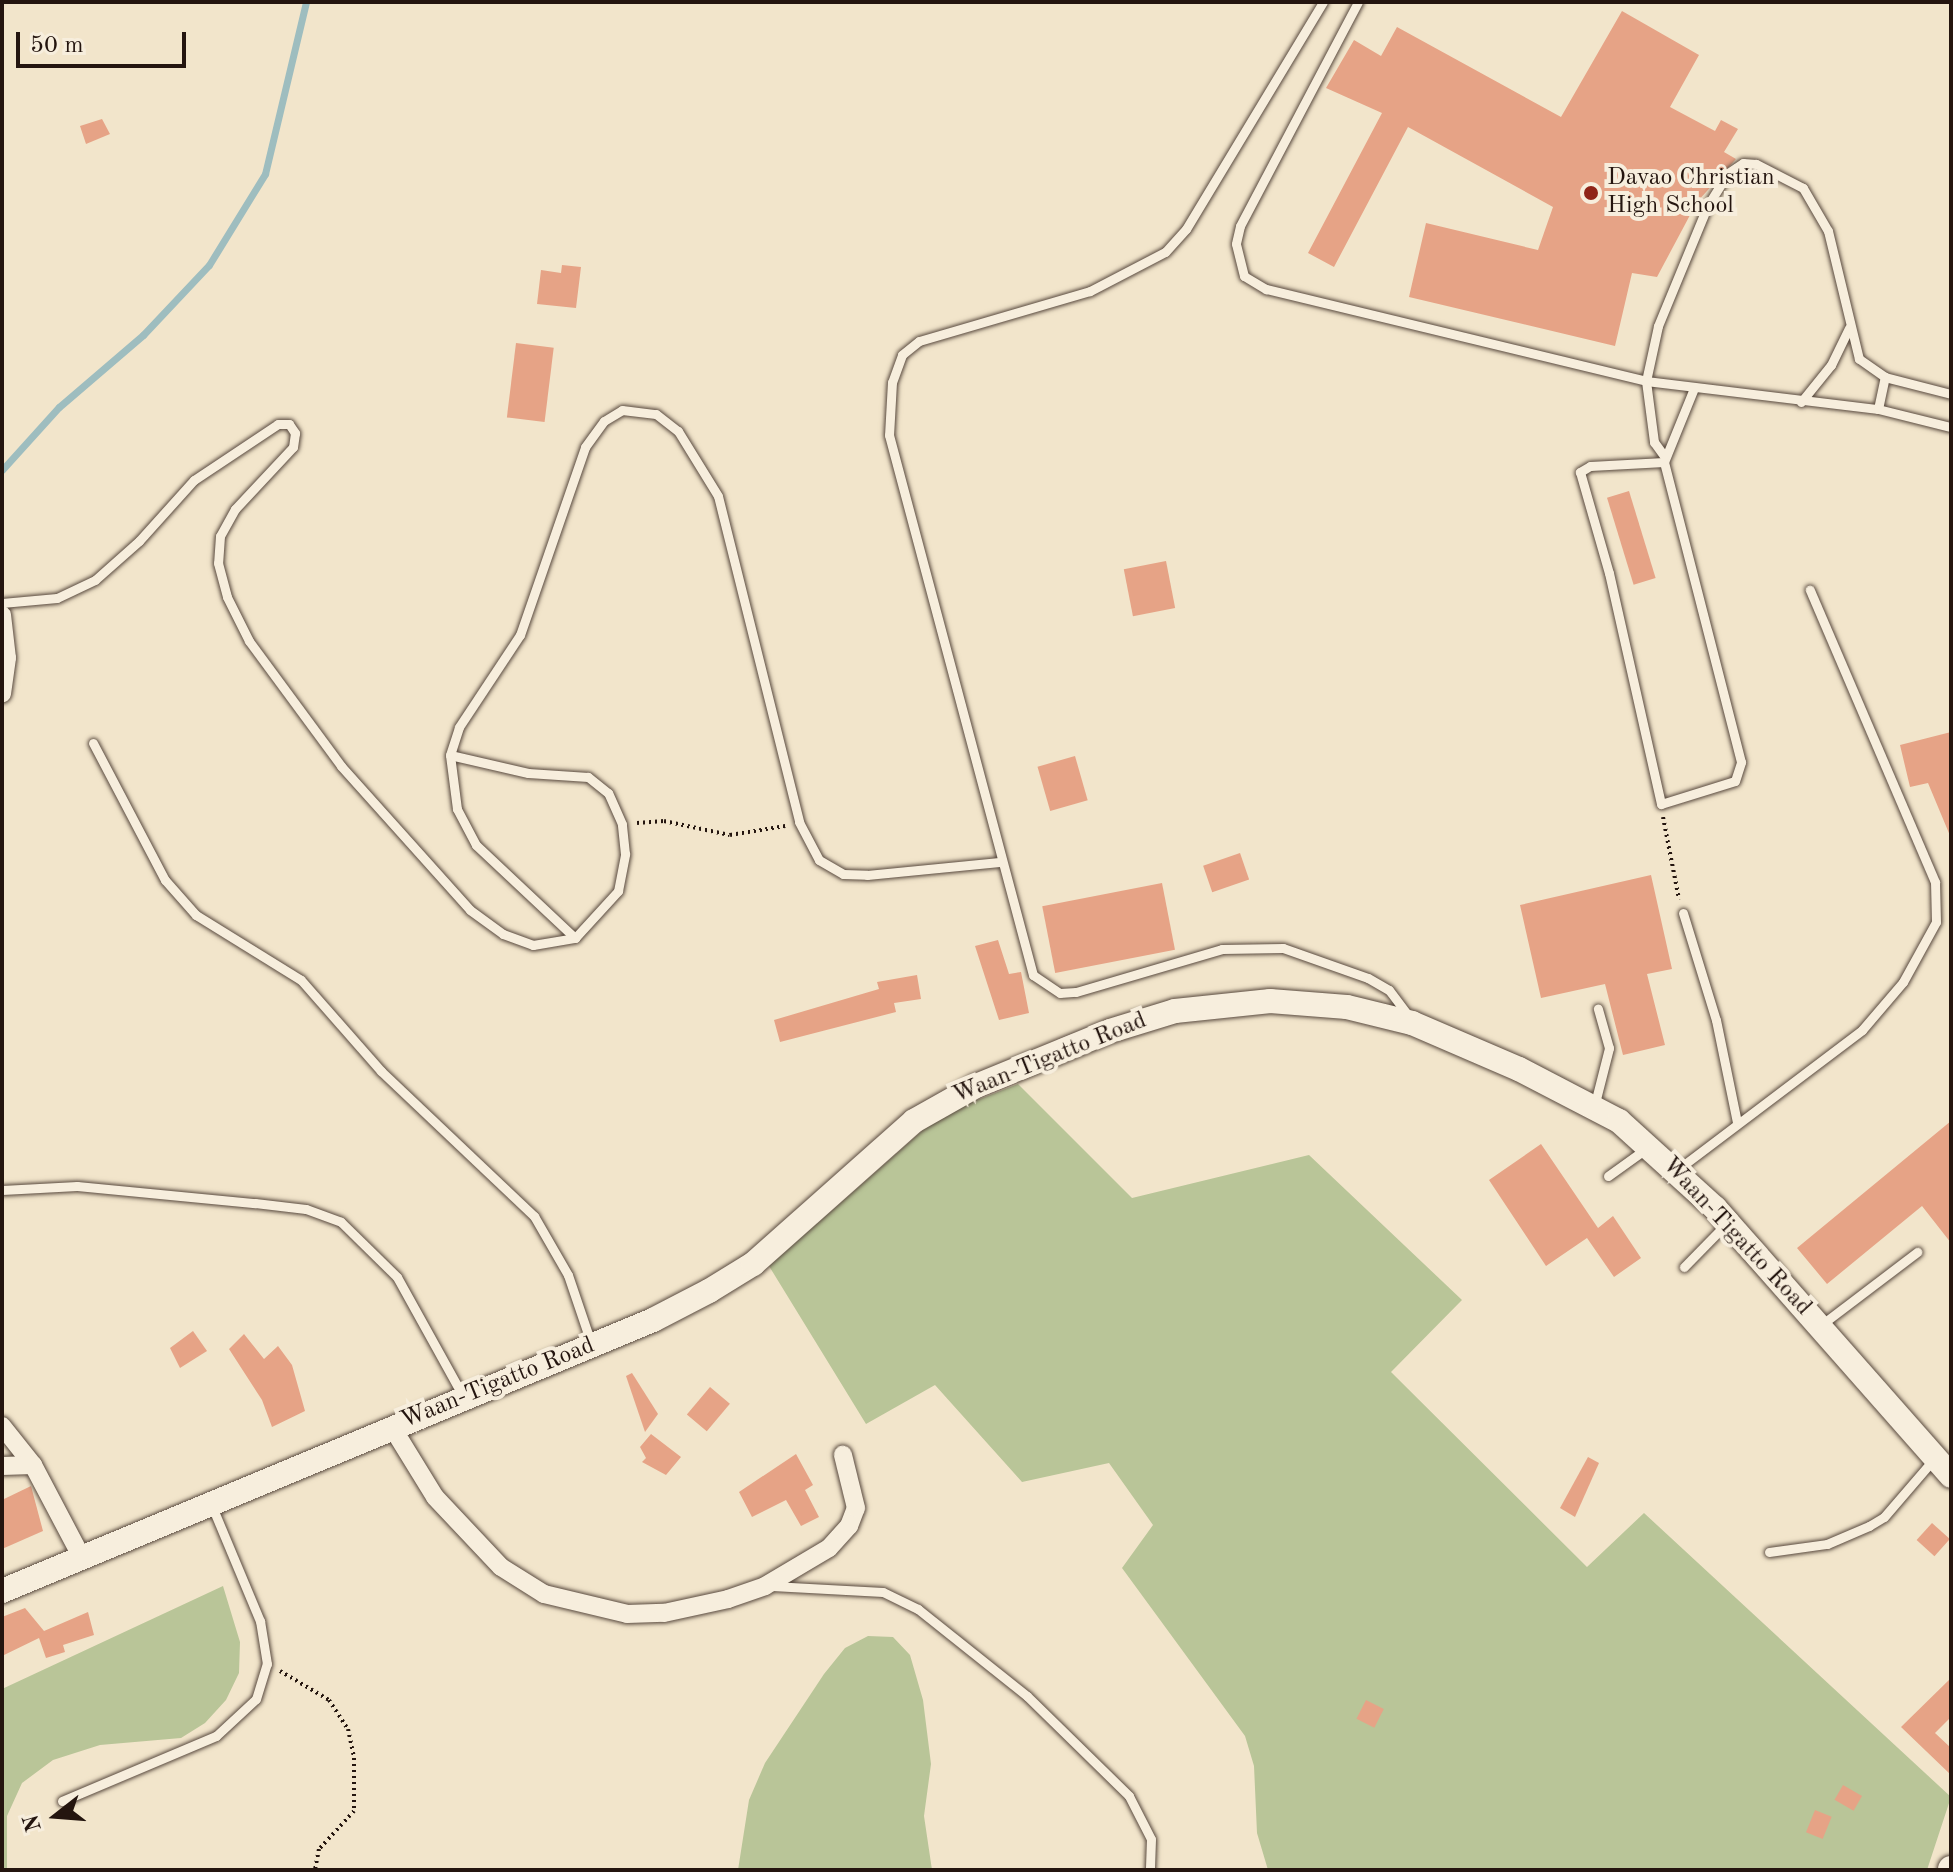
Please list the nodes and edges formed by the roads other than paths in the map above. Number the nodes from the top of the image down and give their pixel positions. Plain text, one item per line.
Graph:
1 (1323, 2) edge
2 (1358, 2) edge
3 (1849, 328) junction
4 (1885, 377) junction
5 (1646, 381) junction
6 (1694, 388) junction
7 (1951, 394) edge
8 (1801, 402) junction
9 (1878, 409) junction
10 (1951, 427) edge
11 (1664, 459) junction
12 (1810, 590) dead end
13 (2, 603) edge
14 (2, 615) edge
15 (2, 694) edge
16 (93, 743) dead end
17 (450, 755) junction
18 (999, 862) junction
19 (1683, 913) road end
20 (575, 938) junction
21 (1598, 1009) dead end
22 (1412, 1023) junction
23 (1594, 1107) junction
24 (1737, 1122) junction
25 (1649, 1146) junction
26 (1677, 1170) junction
27 (1608, 1176) dead end
28 (2, 1190) edge
29 (1728, 1222) junction
30 (1917, 1252) dead end
31 (1684, 1267) dead end
32 (1819, 1327) junction
33 (592, 1346) junction
34 (464, 1398) junction
35 (2, 1426) edge
36 (392, 1427) junction
37 (843, 1455) dead end
38 (1935, 1457) junction
39 (33, 1465) junction
40 (2, 1466) edge
41 (1951, 1476) edge
42 (209, 1501) junction
43 (1769, 1552) dead end
44 (81, 1556) junction
45 (765, 1586) junction
46 (2, 1591) edge
47 (62, 1801) dead end
48 (1150, 1870) edge

1 - 18 lane
2 - 5 lane
3 - 4 lane
3 - 5 lane
3 - 8 lane
4 - 7 lane
4 - 9 lane
5 - 6 lane
5 - 11 lane
6 - 8 lane
6 - 11 lane
8 - 9 lane
9 - 10 lane
11 - 11 lane
12 - 24 lane
13 - 20 lane
14 - 15 street
16 - 33 lane
17 - 18 lane
17 - 20 lane
17 - 20 lane
18 - 22 lane
19 - 24 lane
21 - 23 lane
22 - 23 street, Waan-Tigatto Road
22 - 33 street, Waan-Tigatto Road
23 - 25 street, Waan-Tigatto Road
24 - 26 lane
25 - 26 street, Waan-Tigatto Road
25 - 27 lane
26 - 29 street, Waan-Tigatto Road
28 - 34 lane
29 - 31 lane
29 - 32 street, Waan-Tigatto Road
30 - 32 lane
32 - 38 street, Waan-Tigatto Road
33 - 34 street, Waan-Tigatto Road
34 - 36 street, Waan-Tigatto Road
35 - 39 street
36 - 42 street, Waan-Tigatto Road
36 - 45 street
37 - 45 street
38 - 41 street, Waan-Tigatto Road
38 - 43 lane
39 - 40 street
39 - 44 street
42 - 44 street, Waan-Tigatto Road
42 - 47 lane
44 - 46 street, Waan-Tigatto Road
45 - 48 lane

